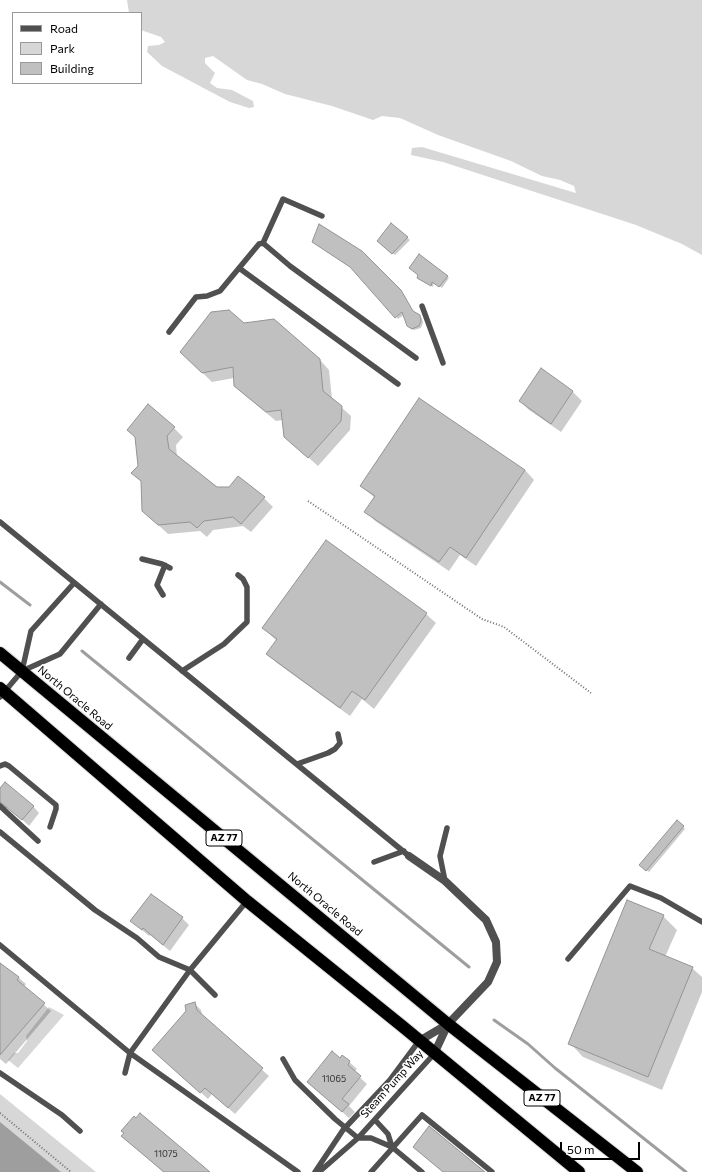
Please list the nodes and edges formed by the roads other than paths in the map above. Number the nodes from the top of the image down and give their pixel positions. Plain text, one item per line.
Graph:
1 (322, 216) dead end
2 (263, 243) junction
3 (239, 268) junction
4 (422, 306) dead end
5 (169, 332) dead end
6 (416, 358) dead end
7 (443, 363) dead end
8 (398, 384) dead end
9 (0, 522) edge
10 (142, 559) dead end
11 (238, 575) dead end
12 (74, 583) junction
13 (163, 595) dead end
14 (101, 604) junction
15 (143, 638) junction
16 (0, 653) edge
17 (129, 658) dead end
18 (22, 671) junction
19 (182, 671) junction
20 (1, 692) edge
21 (338, 734) dead end
22 (297, 764) junction
23 (0, 766) edge
24 (0, 806) edge
25 (50, 827) dead end
26 (447, 828) dead end
27 (0, 832) edge
28 (38, 841) dead end
29 (407, 853) junction
30 (374, 862) dead end
31 (445, 882) junction
32 (247, 901) junction
33 (702, 922) edge
34 (0, 945) edge
35 (568, 958) dead end
36 (190, 970) junction
37 (215, 995) dead end
38 (448, 1024) junction
39 (419, 1041) junction
40 (130, 1053) junction
41 (434, 1054) junction
42 (283, 1059) dead end
43 (0, 1073) edge
44 (125, 1073) dead end
45 (375, 1120) junction
46 (345, 1128) junction
47 (80, 1131) dead end
48 (358, 1138) junction
49 (392, 1147) junction
50 (298, 1172) edge
51 (315, 1172) edge
52 (319, 1172) edge
53 (371, 1172) edge
54 (422, 1172) edge
55 (492, 1172) edge
56 (579, 1172) edge
57 (637, 1172) edge

1 - 2 lane
2 - 3 lane
2 - 6 lane
3 - 5 lane
3 - 8 lane
4 - 7 lane
9 - 12 lane
10 - 13 lane
11 - 19 lane
12 - 14 lane
12 - 18 lane
14 - 15 lane
14 - 18 lane
15 - 17 lane
15 - 19 lane
16 - 18 highway, North Oracle Road / AZ 77
18 - 20 lane
18 - 38 highway, North Oracle Road / AZ 77
19 - 22 lane
20 - 32 highway, AZ 77
21 - 22 lane
22 - 29 lane
23 - 25 lane
24 - 28 lane
26 - 31 lane
27 - 36 lane
29 - 30 lane
29 - 31 street, Steam Pump Way
31 - 38 street, Steam Pump Way
32 - 36 lane
32 - 39 highway, AZ 77
33 - 35 lane
34 - 40 lane
36 - 37 lane
36 - 40 lane
38 - 39 street
38 - 41 street, Steam Pump Way
38 - 57 highway, North Oracle Road / AZ 77
39 - 41 highway, AZ 77
39 - 46 lane, Steam Pump Way
40 - 44 lane
40 - 50 lane
41 - 45 lane, Steam Pump Way
41 - 56 highway, AZ 77
42 - 46 lane
43 - 47 lane
45 - 48 lane, Steam Pump Way
45 - 49 lane
46 - 48 lane
46 - 51 lane, Steam Pump Way
48 - 49 lane
48 - 52 lane, Steam Pump Way
49 - 53 lane
49 - 54 lane
49 - 55 lane

